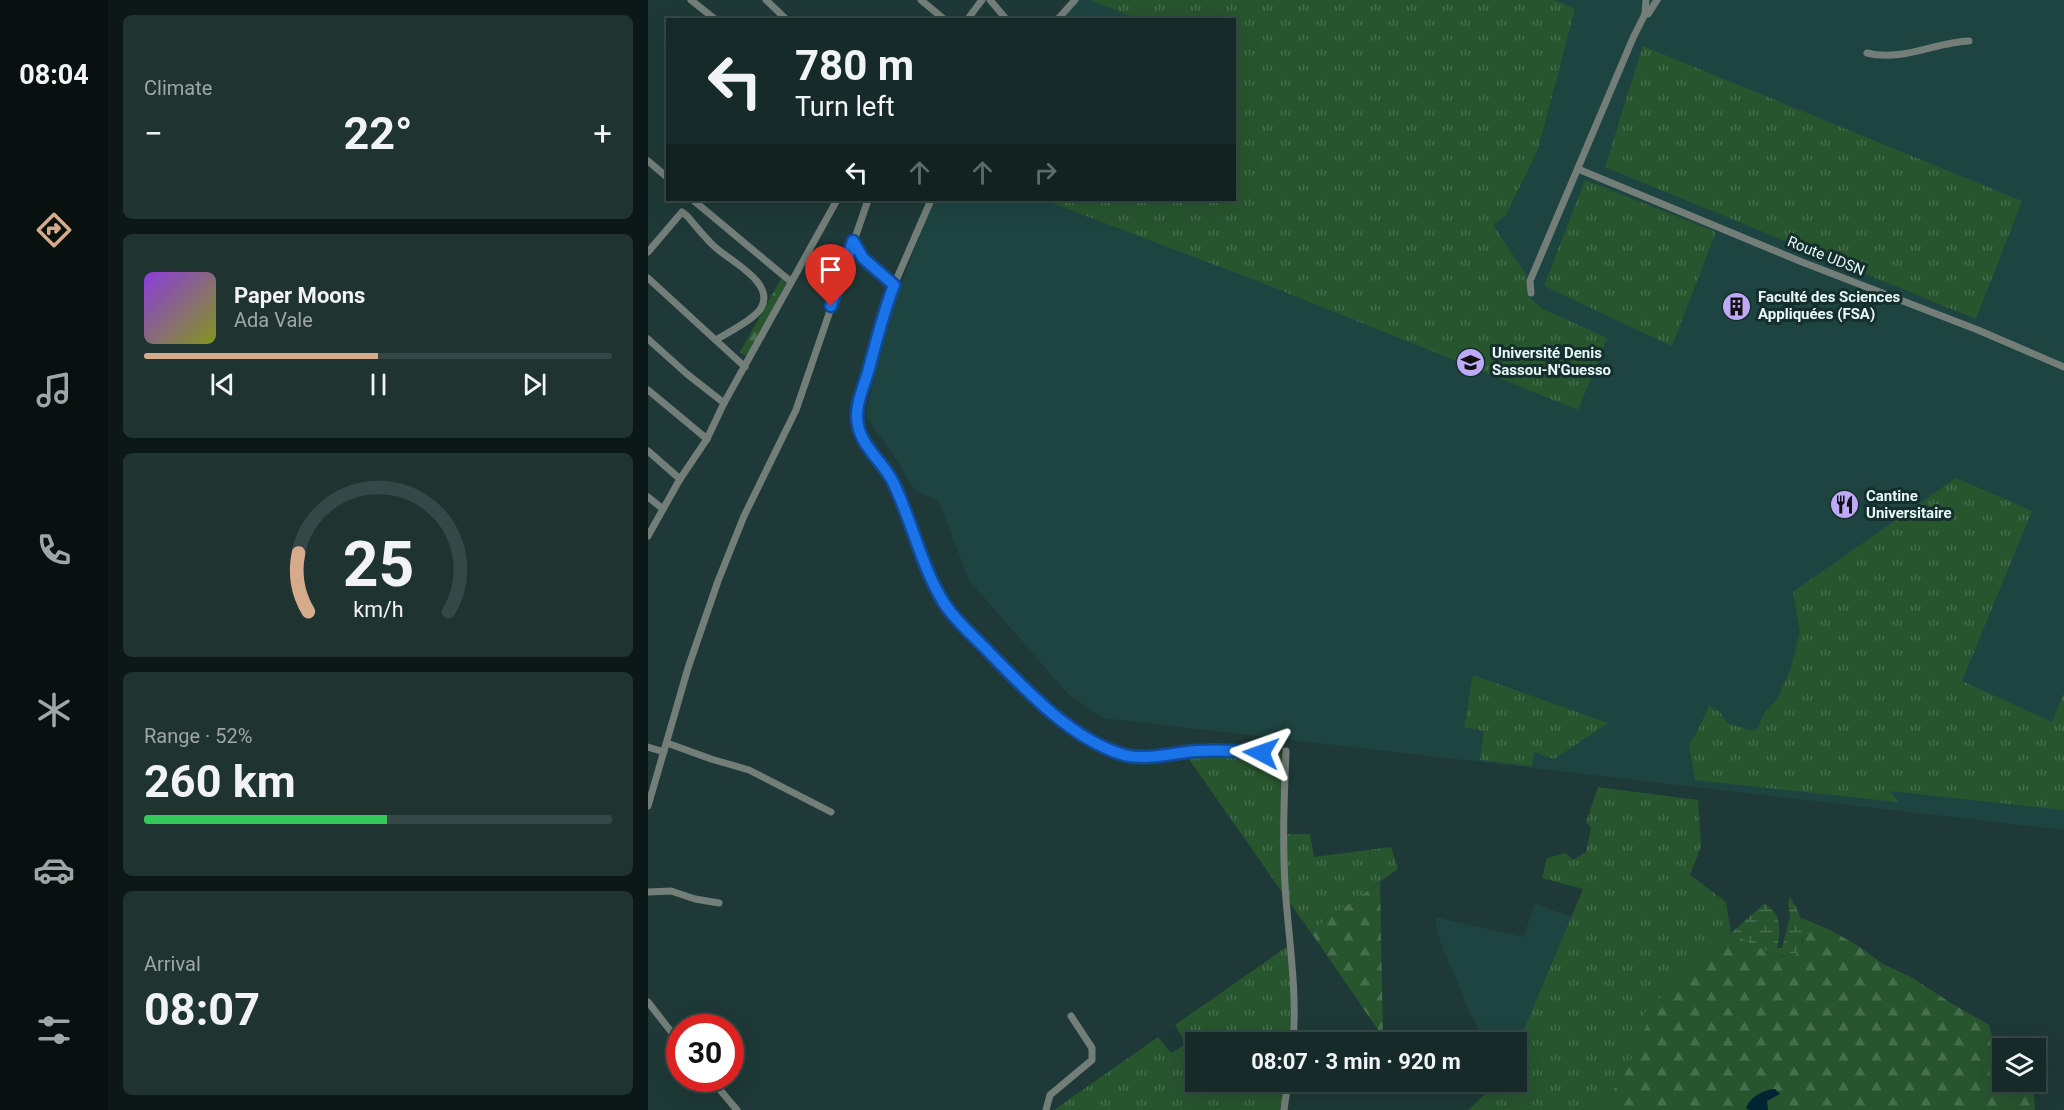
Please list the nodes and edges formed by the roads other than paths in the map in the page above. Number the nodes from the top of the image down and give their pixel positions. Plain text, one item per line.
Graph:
1 (691, 0) edge
2 (766, 0) edge
3 (921, 0) edge
4 (982, 0) edge
5 (990, 0) edge
6 (1075, 0) edge
7 (1646, 0) edge
8 (1657, 0) edge
9 (1645, 14) junction
10 (714, 18) edge
11 (785, 18) edge
12 (943, 18) edge
13 (968, 18) edge
14 (1006, 18) edge
15 (1059, 18) edge
16 (1969, 41) dead end
17 (1867, 53) dead end
18 (648, 161) edge
19 (1578, 169) junction
20 (666, 175) edge
21 (694, 201) edge
22 (836, 201) edge
23 (868, 201) edge
24 (931, 201) edge
25 (853, 241) junction
26 (648, 252) edge
27 (648, 278) edge
28 (790, 281) junction
29 (894, 285) junction
30 (1531, 293) dead end
31 (648, 339) edge
32 (716, 340) junction
33 (745, 367) junction
34 (2064, 367) edge
35 (648, 390) edge
36 (724, 403) junction
37 (707, 439) junction
38 (648, 451) edge
39 (680, 479) junction
40 (648, 497) edge
41 (663, 510) junction
42 (648, 536) edge
43 (667, 743) junction
44 (648, 747) edge
45 (1286, 751) dead end
46 (664, 752) junction
47 (1261, 753) dead end
48 (648, 806) edge
49 (831, 812) dead end
50 (648, 892) edge
51 (719, 903) dead end
52 (648, 1002) edge
53 (1071, 1016) dead end
54 (666, 1025) edge
55 (1293, 1032) edge
56 (722, 1092) edge
57 (1287, 1092) edge
58 (737, 1110) edge
59 (1046, 1110) edge
60 (1284, 1110) edge

1 - 10 street
2 - 11 street
3 - 12 street
4 - 13 street
5 - 14 street
6 - 15 street
7 - 9 street
8 - 9 street
9 - 19 street
16 - 17 street
18 - 20 street
19 - 30 street
19 - 34 street, Route UDSN
21 - 28 street
22 - 28 street
23 - 25 street
24 - 29 street
25 - 29 street
25 - 43 street
26 - 32 street
27 - 32 street
28 - 33 street
29 - 47 street
31 - 36 street
32 - 33 street
33 - 36 street
35 - 37 street
36 - 37 street
37 - 39 street
38 - 39 street
39 - 41 street
40 - 41 street
41 - 42 street
43 - 46 street
43 - 49 street
44 - 46 street
45 - 55 street
46 - 48 street
50 - 51 street
52 - 54 street
53 - 59 street
56 - 58 street
57 - 60 street

